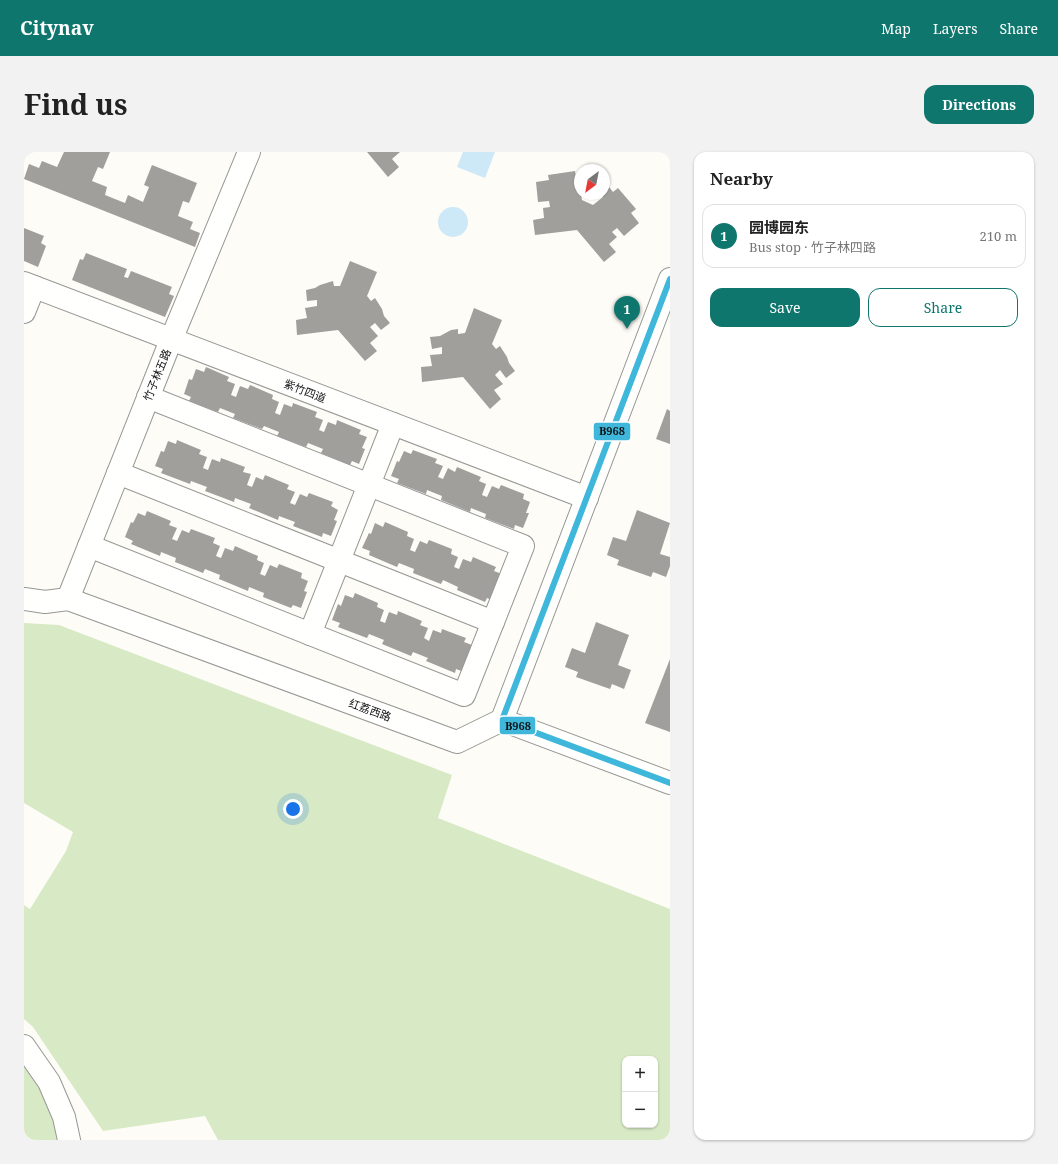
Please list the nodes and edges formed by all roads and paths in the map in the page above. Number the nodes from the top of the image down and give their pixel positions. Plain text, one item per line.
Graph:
1 (249, 152) edge
2 (670, 279) edge
3 (29, 285) edge
4 (24, 312) edge
5 (171, 340) junction
6 (148, 397) junction
7 (394, 424) junction
8 (118, 473) junction
9 (369, 485) junction
10 (587, 498) junction
11 (89, 546) junction
12 (339, 561) junction
13 (24, 599) edge
14 (68, 599) junction
15 (493, 622) junction
16 (310, 634) junction
17 (502, 720) junction
18 (670, 783) edge
19 (24, 1046) edge
20 (69, 1140) edge

1 - 5 street, 竹子林五路
2 - 10 street
3 - 4 street
3 - 5 street, 紫竹四道
5 - 6 street, 竹子林五路
5 - 7 street, 紫竹四道
6 - 8 street, 竹子林五路
6 - 9 street
7 - 9 street
7 - 10 street, 紫竹四道
8 - 11 street, 竹子林五路
8 - 12 street
9 - 12 street
9 - 15 street
10 - 17 street
11 - 14 street, 竹子林五路
11 - 16 street
12 - 15 street
12 - 16 street
13 - 14 street
14 - 17 street, 红荔西路
15 - 16 street
17 - 18 street
19 - 20 street

